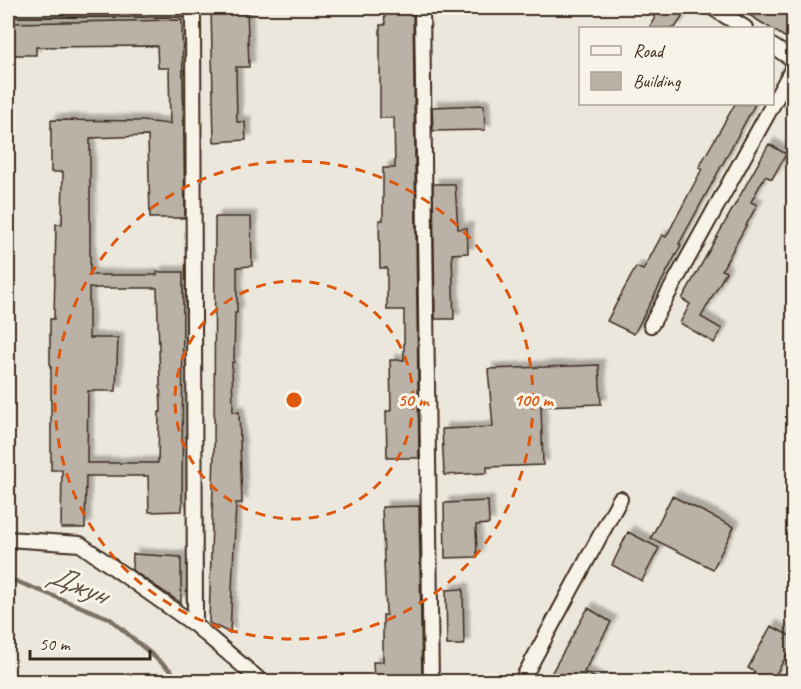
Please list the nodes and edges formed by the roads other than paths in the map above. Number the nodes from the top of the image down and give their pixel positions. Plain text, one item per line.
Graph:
1 (193, 8) edge
2 (422, 8) edge
3 (713, 8) edge
4 (8, 9) edge
5 (744, 27) edge
6 (774, 47) edge
7 (794, 60) edge
8 (794, 66) edge
9 (774, 102) edge
10 (772, 105) edge
11 (651, 325) dead end
12 (620, 499) dead end
13 (8, 539) edge
14 (195, 625) junction
15 (794, 675) edge
16 (262, 681) edge
17 (431, 681) edge
18 (521, 681) edge
19 (790, 681) edge

1 - 4 street
1 - 14 street
2 - 17 street
3 - 5 street
6 - 7 street
8 - 9 street
10 - 11 street
12 - 18 street
13 - 14 street
14 - 16 street
15 - 19 street

